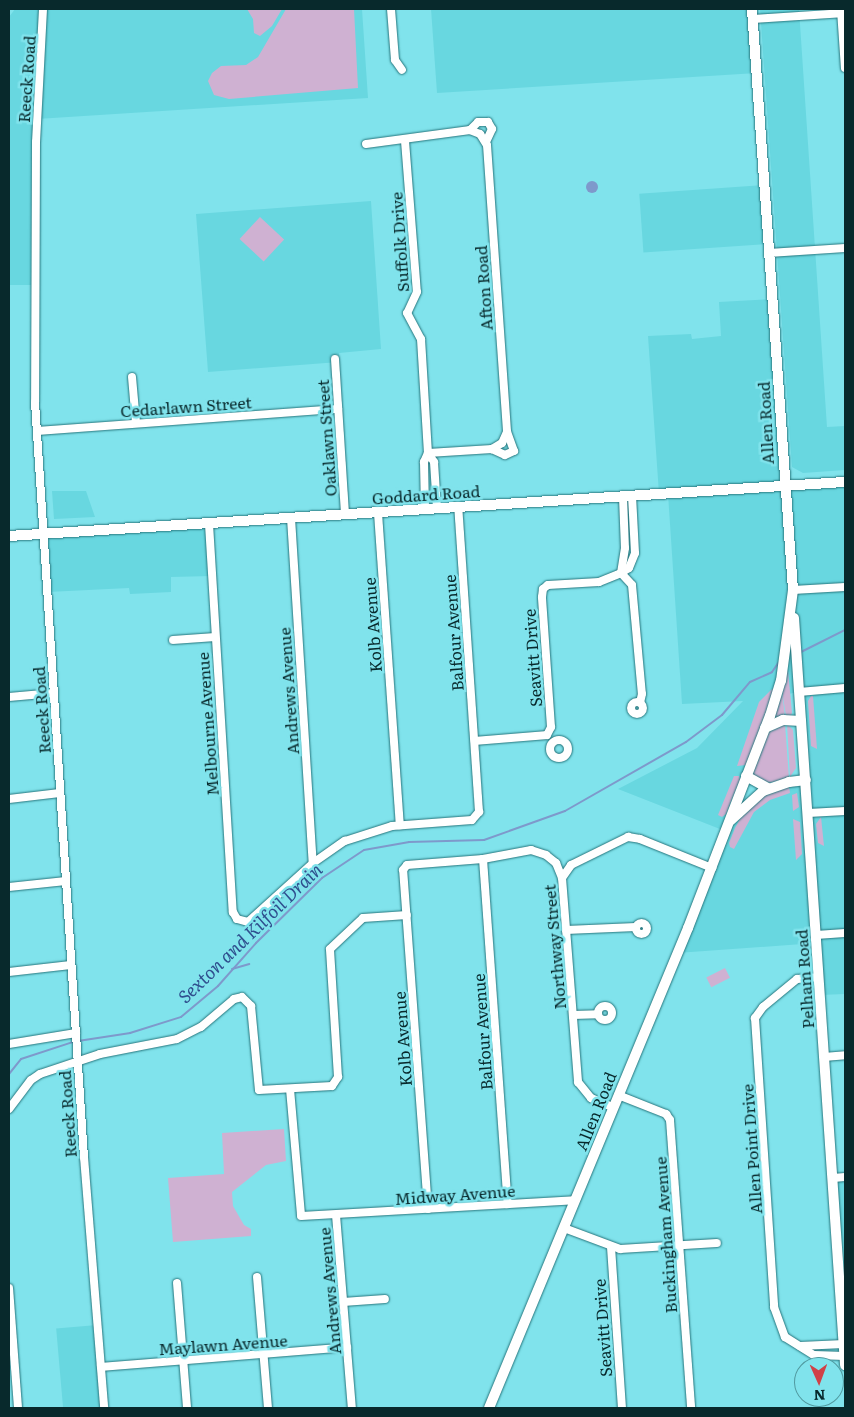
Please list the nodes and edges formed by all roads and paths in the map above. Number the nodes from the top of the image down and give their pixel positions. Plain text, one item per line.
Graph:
1 (43, 9) edge
2 (392, 9) edge
3 (843, 12) edge
4 (753, 14) edge
5 (845, 68) edge
6 (402, 70) dead end
7 (470, 130) junction
8 (406, 141) junction
9 (486, 142) junction
10 (366, 144) dead end
11 (845, 248) edge
12 (769, 253) junction
13 (335, 359) dead end
14 (132, 377) dead end
15 (338, 409) junction
16 (136, 424) junction
17 (37, 431) junction
18 (508, 432) junction
19 (492, 449) junction
20 (428, 453) junction
21 (845, 482) edge
22 (785, 486) junction
23 (627, 496) junction
24 (458, 508) junction
25 (437, 509) junction
26 (425, 510) junction
27 (378, 513) junction
28 (345, 515) junction
29 (291, 518) junction
30 (209, 524) junction
31 (44, 534) junction
32 (9, 536) edge
33 (621, 573) junction
34 (845, 587) edge
35 (792, 590) junction
36 (216, 637) junction
37 (173, 640) dead end
38 (845, 688) edge
39 (799, 692) junction
40 (54, 693) junction
41 (9, 697) edge
42 (640, 703) dead end
43 (801, 721) junction
44 (766, 728) junction
45 (547, 736) junction
46 (475, 741) junction
47 (553, 743) dead end
48 (746, 776) junction
49 (806, 780) junction
50 (768, 788) junction
51 (60, 793) junction
52 (9, 799) edge
53 (845, 811) edge
54 (808, 813) junction
55 (400, 824) junction
56 (727, 825) junction
57 (483, 859) junction
58 (313, 863) junction
59 (406, 867) joint
60 (712, 868) junction
61 (562, 878) junction
62 (66, 881) junction
63 (9, 887) edge
64 (407, 915) junction
65 (636, 927) dead end
66 (566, 930) junction
67 (845, 933) edge
68 (816, 935) junction
69 (71, 964) junction
70 (9, 972) edge
71 (819, 978) junction
72 (598, 1014) dead end
73 (573, 1015) junction
74 (76, 1034) junction
75 (9, 1044) edge
76 (845, 1055) edge
77 (824, 1057) junction
78 (78, 1062) junction
79 (290, 1090) junction
80 (618, 1095) junction
81 (612, 1107) junction
82 (9, 1109) edge
83 (845, 1177) edge
84 (833, 1178) junction
85 (575, 1200) junction
86 (508, 1204) junction
87 (428, 1209) junction
88 (336, 1215) junction
89 (564, 1228) junction
90 (717, 1243) dead end
91 (680, 1245) junction
92 (610, 1247) junction
93 (257, 1277) dead end
94 (177, 1283) dead end
95 (9, 1288) edge
96 (385, 1299) dead end
97 (343, 1302) junction
98 (844, 1344) junction
99 (800, 1346) junction
100 (347, 1347) junction
101 (263, 1355) junction
102 (183, 1360) junction
103 (845, 1361) edge
104 (100, 1367) junction
105 (18, 1408) edge
106 (104, 1408) edge
107 (187, 1408) edge
108 (268, 1408) edge
109 (352, 1408) edge
110 (489, 1408) edge
111 (622, 1408) edge
112 (691, 1408) edge

1 - 17 street, Reeck Road
2 - 6 street
3 - 4 street
3 - 5 street
4 - 12 main road, Allen Road
7 - 8 street
7 - 9 street
7 - 9 street, Afton Road
8 - 10 street
8 - 20 street, Suffolk Drive
9 - 18 street, Afton Road
11 - 12 street
12 - 22 main road, Allen Road
13 - 15 street, Oaklawn Street
14 - 16 street
15 - 16 street, Cedarlawn Street
15 - 28 street, Oaklawn Street
16 - 17 street, Cedarlawn Street
17 - 31 street, Reeck Road
18 - 19 street
18 - 19 street, Afton Road
19 - 20 street
20 - 25 street, Suffolk Drive
20 - 26 street, Suffolk Drive
21 - 22 main road, Goddard Road
22 - 23 main road, Goddard Road
22 - 35 main road, Allen Road
23 - 24 main road, Goddard Road
23 - 33 street
24 - 25 main road, Goddard Road
24 - 46 street, Balfour Avenue
25 - 26 main road, Goddard Road
26 - 27 main road, Goddard Road
27 - 28 main road, Goddard Road
27 - 55 street, Kolb Avenue
28 - 29 main road, Goddard Road
29 - 30 main road, Goddard Road
29 - 58 street, Andrews Avenue
30 - 31 main road, Goddard Road
30 - 36 street, Melbourne Avenue
31 - 32 main road, Goddard Road
31 - 40 street, Reeck Road
33 - 42 street
33 - 45 street, Seavitt Drive
34 - 35 street
35 - 39 main road, Pelham Road
35 - 44 main road, Allen Road
36 - 37 street
36 - 58 street, Melbourne Avenue
38 - 39 street
39 - 43 main road, Pelham Road
40 - 41 street
40 - 51 street, Reeck Road
43 - 44 main road
43 - 49 main road, Pelham Road
44 - 48 main road, Allen Road
45 - 46 street
45 - 47 street
46 - 55 street, Balfour Avenue
48 - 50 main road
48 - 56 main road, Allen Road
49 - 50 main road, Allen Road
49 - 54 main road, Pelham Road
50 - 56 main road, Allen Road
51 - 52 street
51 - 62 street, Reeck Road
53 - 54 street
54 - 68 main road, Pelham Road
55 - 58 street
56 - 60 main road, Allen Road
57 - 59 street, Northway Street
57 - 61 street, Northway Street
57 - 86 street, Balfour Avenue
59 - 64 street, Kolb Avenue
60 - 61 street
60 - 80 main road, Allen Road
61 - 66 street, Northway Street
62 - 63 street
62 - 69 street, Reeck Road
64 - 79 street
64 - 87 street, Kolb Avenue
65 - 66 street
66 - 73 street, Northway Street
67 - 68 street
68 - 71 main road, Pelham Road
69 - 70 street
69 - 74 street, Reeck Road
71 - 77 main road, Pelham Road
71 - 99 street, Allen Point Drive
72 - 73 street
73 - 81 street, Northway Street
74 - 75 street
74 - 78 street, Reeck Road
76 - 77 street
77 - 84 main road, Pelham Road
78 - 79 street
78 - 82 street
78 - 104 street, Reeck Road
79 - 88 street, Andrews Avenue
80 - 81 main road, Allen Road
80 - 91 street, Buckingham Avenue
81 - 85 main road, Allen Road
83 - 84 street
84 - 98 main road, Pelham Road
85 - 86 street, Midway Avenue
85 - 89 main road, Allen Road
86 - 87 street, Midway Avenue
87 - 88 street, Midway Avenue
88 - 97 street, Andrews Avenue
89 - 92 street
89 - 110 main road, Allen Road
90 - 91 street
91 - 92 street
91 - 112 street, Buckingham Avenue
92 - 111 street, Seavitt Drive
93 - 101 street
94 - 102 street
95 - 105 street
96 - 97 street
97 - 100 street, Andrews Avenue
98 - 99 street
98 - 103 main road, Pelham Road
99 - 103 street, Allen Point Drive
100 - 101 street, Maylawn Avenue
100 - 109 street, Andrews Avenue
101 - 102 street, Maylawn Avenue
101 - 108 street
102 - 104 street, Maylawn Avenue
102 - 107 street
104 - 106 street, Reeck Road

